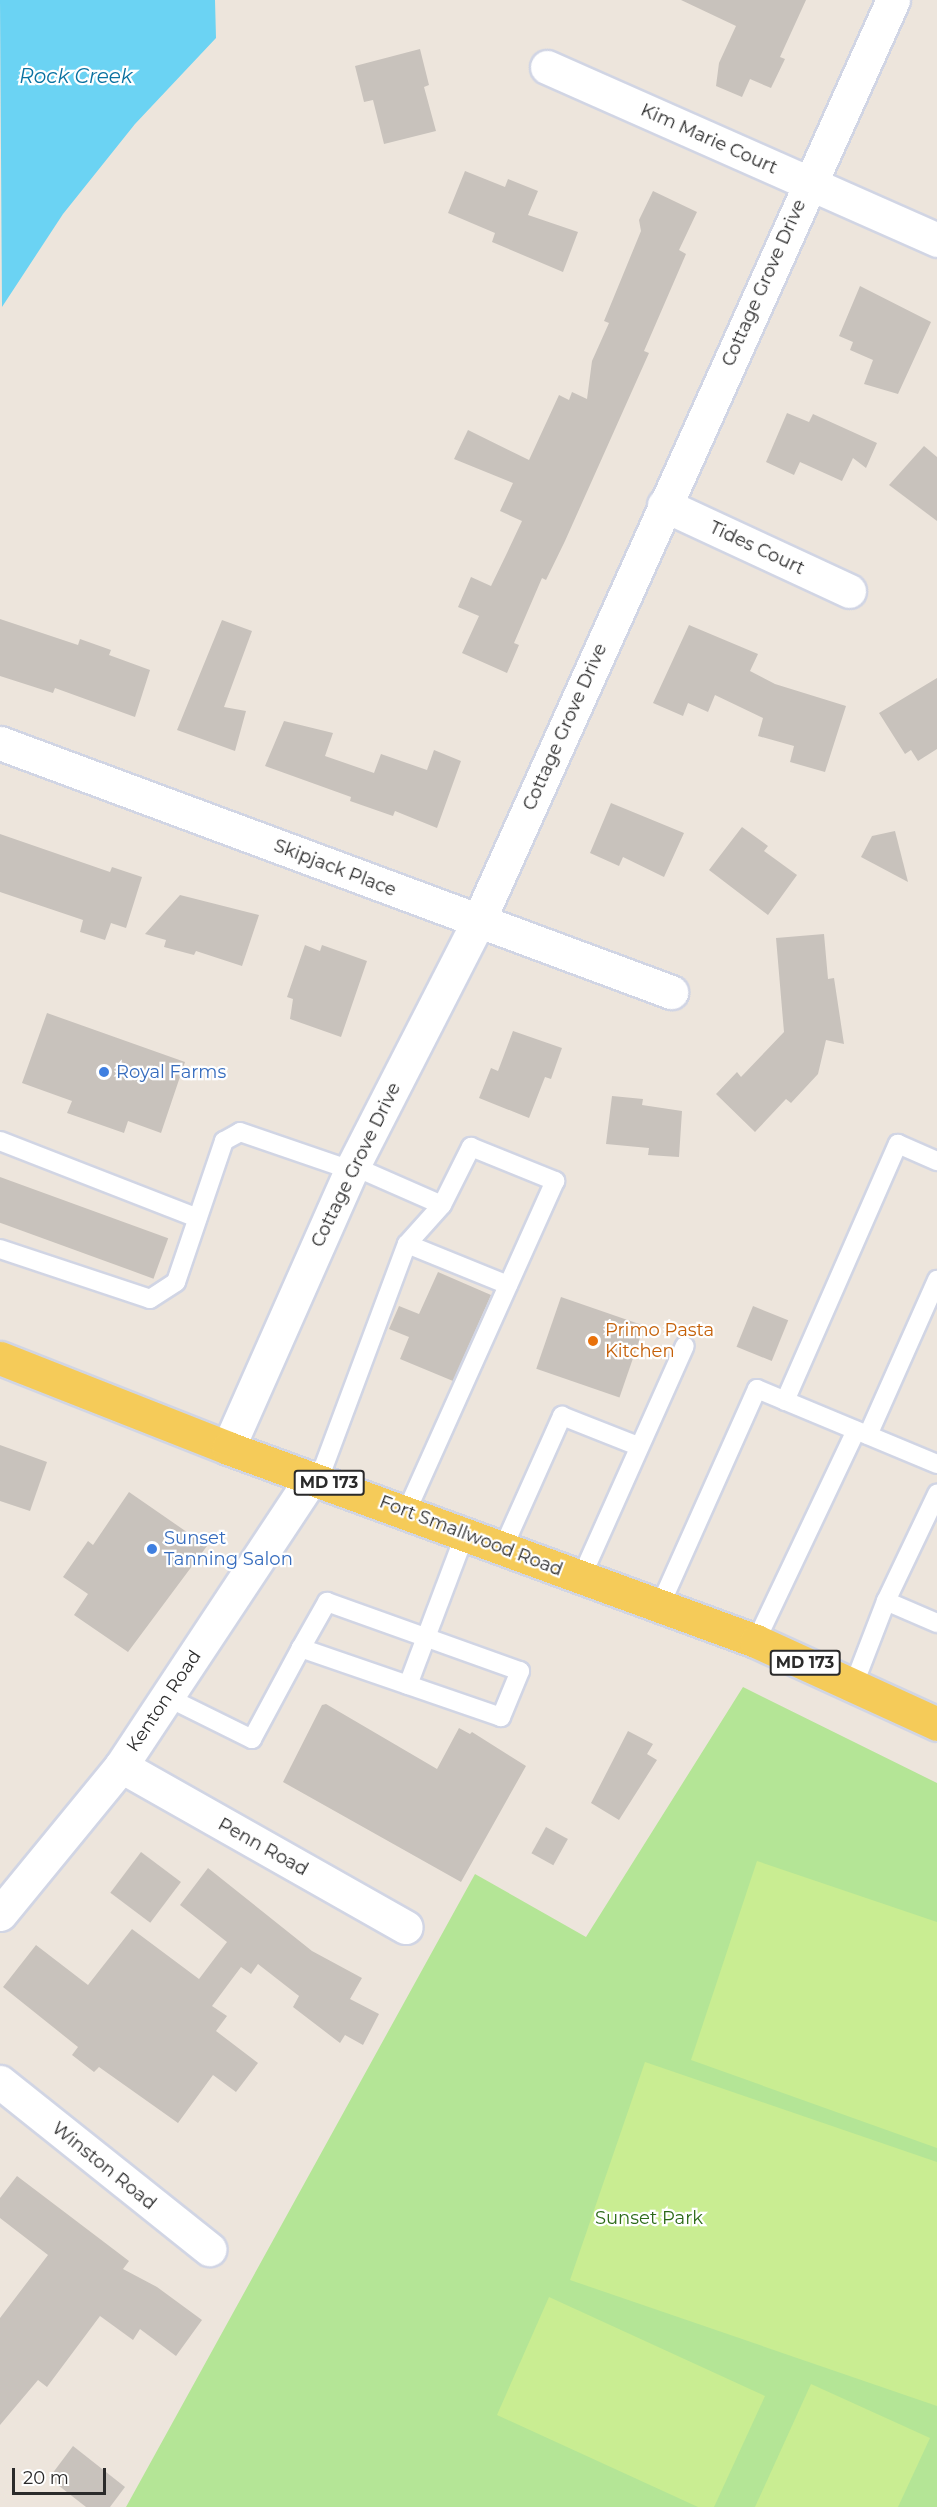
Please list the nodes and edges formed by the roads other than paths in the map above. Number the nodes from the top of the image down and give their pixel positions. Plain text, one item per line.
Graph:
1 (892, 0) edge
2 (547, 67) dead end
3 (808, 184) junction
4 (937, 240) edge
5 (664, 505) junction
6 (849, 591) dead end
7 (0, 743) edge
8 (478, 922) junction
9 (671, 992) dead end
10 (0, 1141) edge
11 (937, 1161) edge
12 (352, 1168) junction
13 (442, 1205) junction
14 (198, 1218) junction
15 (407, 1244) junction
16 (0, 1249) edge
17 (937, 1280) edge
18 (508, 1285) junction
19 (685, 1346) dead end
20 (0, 1358) edge
21 (785, 1401) junction
22 (862, 1433) junction
23 (638, 1446) junction
24 (228, 1448) junction
25 (937, 1464) edge
26 (316, 1478) junction
27 (937, 1494) edge
28 (406, 1512) junction
29 (465, 1534) junction
30 (503, 1548) junction
31 (581, 1578) junction
32 (886, 1601) junction
33 (659, 1608) junction
34 (937, 1623) edge
35 (426, 1638) junction
36 (756, 1641) junction
37 (301, 1648) junction
38 (854, 1684) junction
39 (408, 1685) junction
40 (167, 1697) junction
41 (937, 1724) edge
42 (121, 1766) junction
43 (0, 1914) edge
44 (406, 1927) dead end
45 (0, 2082) edge
46 (209, 2249) dead end

1 - 3 street, Cottage Grove Drive
2 - 3 street, Kim Marie Court
3 - 4 street, Kim Marie Court
3 - 5 street, Cottage Grove Drive
5 - 6 street, Tides Court
5 - 8 street, Cottage Grove Drive
7 - 8 street, Skipjack Place
8 - 9 street, Skipjack Place
8 - 12 street, Cottage Grove Drive
10 - 14 lane
11 - 21 lane
12 - 13 lane
12 - 14 lane
12 - 24 street, Cottage Grove Drive
13 - 15 lane
13 - 18 lane
14 - 16 lane
15 - 18 lane
15 - 26 lane
17 - 22 lane
18 - 28 lane
19 - 23 lane
20 - 24 main road, Fort Smallwood Road / MD 173
21 - 22 lane
21 - 33 lane
22 - 25 lane
22 - 36 lane
23 - 30 lane
23 - 31 lane
24 - 26 main road, Fort Smallwood Road / MD 173
26 - 28 main road, Fort Smallwood Road / MD 173
26 - 40 street, Kenton Road
27 - 32 lane
28 - 29 main road, Fort Smallwood Road / MD 173
29 - 30 main road, Fort Smallwood Road / MD 173
29 - 35 lane
30 - 31 main road, Fort Smallwood Road / MD 173
31 - 33 main road, Fort Smallwood Road / MD 173
32 - 34 lane
32 - 38 lane
33 - 36 main road, Fort Smallwood Road / MD 173
35 - 37 lane
35 - 39 lane
35 - 39 lane
36 - 38 main road, Fort Smallwood Road / MD 173
37 - 39 lane
37 - 40 lane
38 - 41 main road, Fort Smallwood Road / MD 173
40 - 42 street, Kenton Road
42 - 43 street, Kenton Road
42 - 44 street, Penn Road
45 - 46 street, Winston Road

